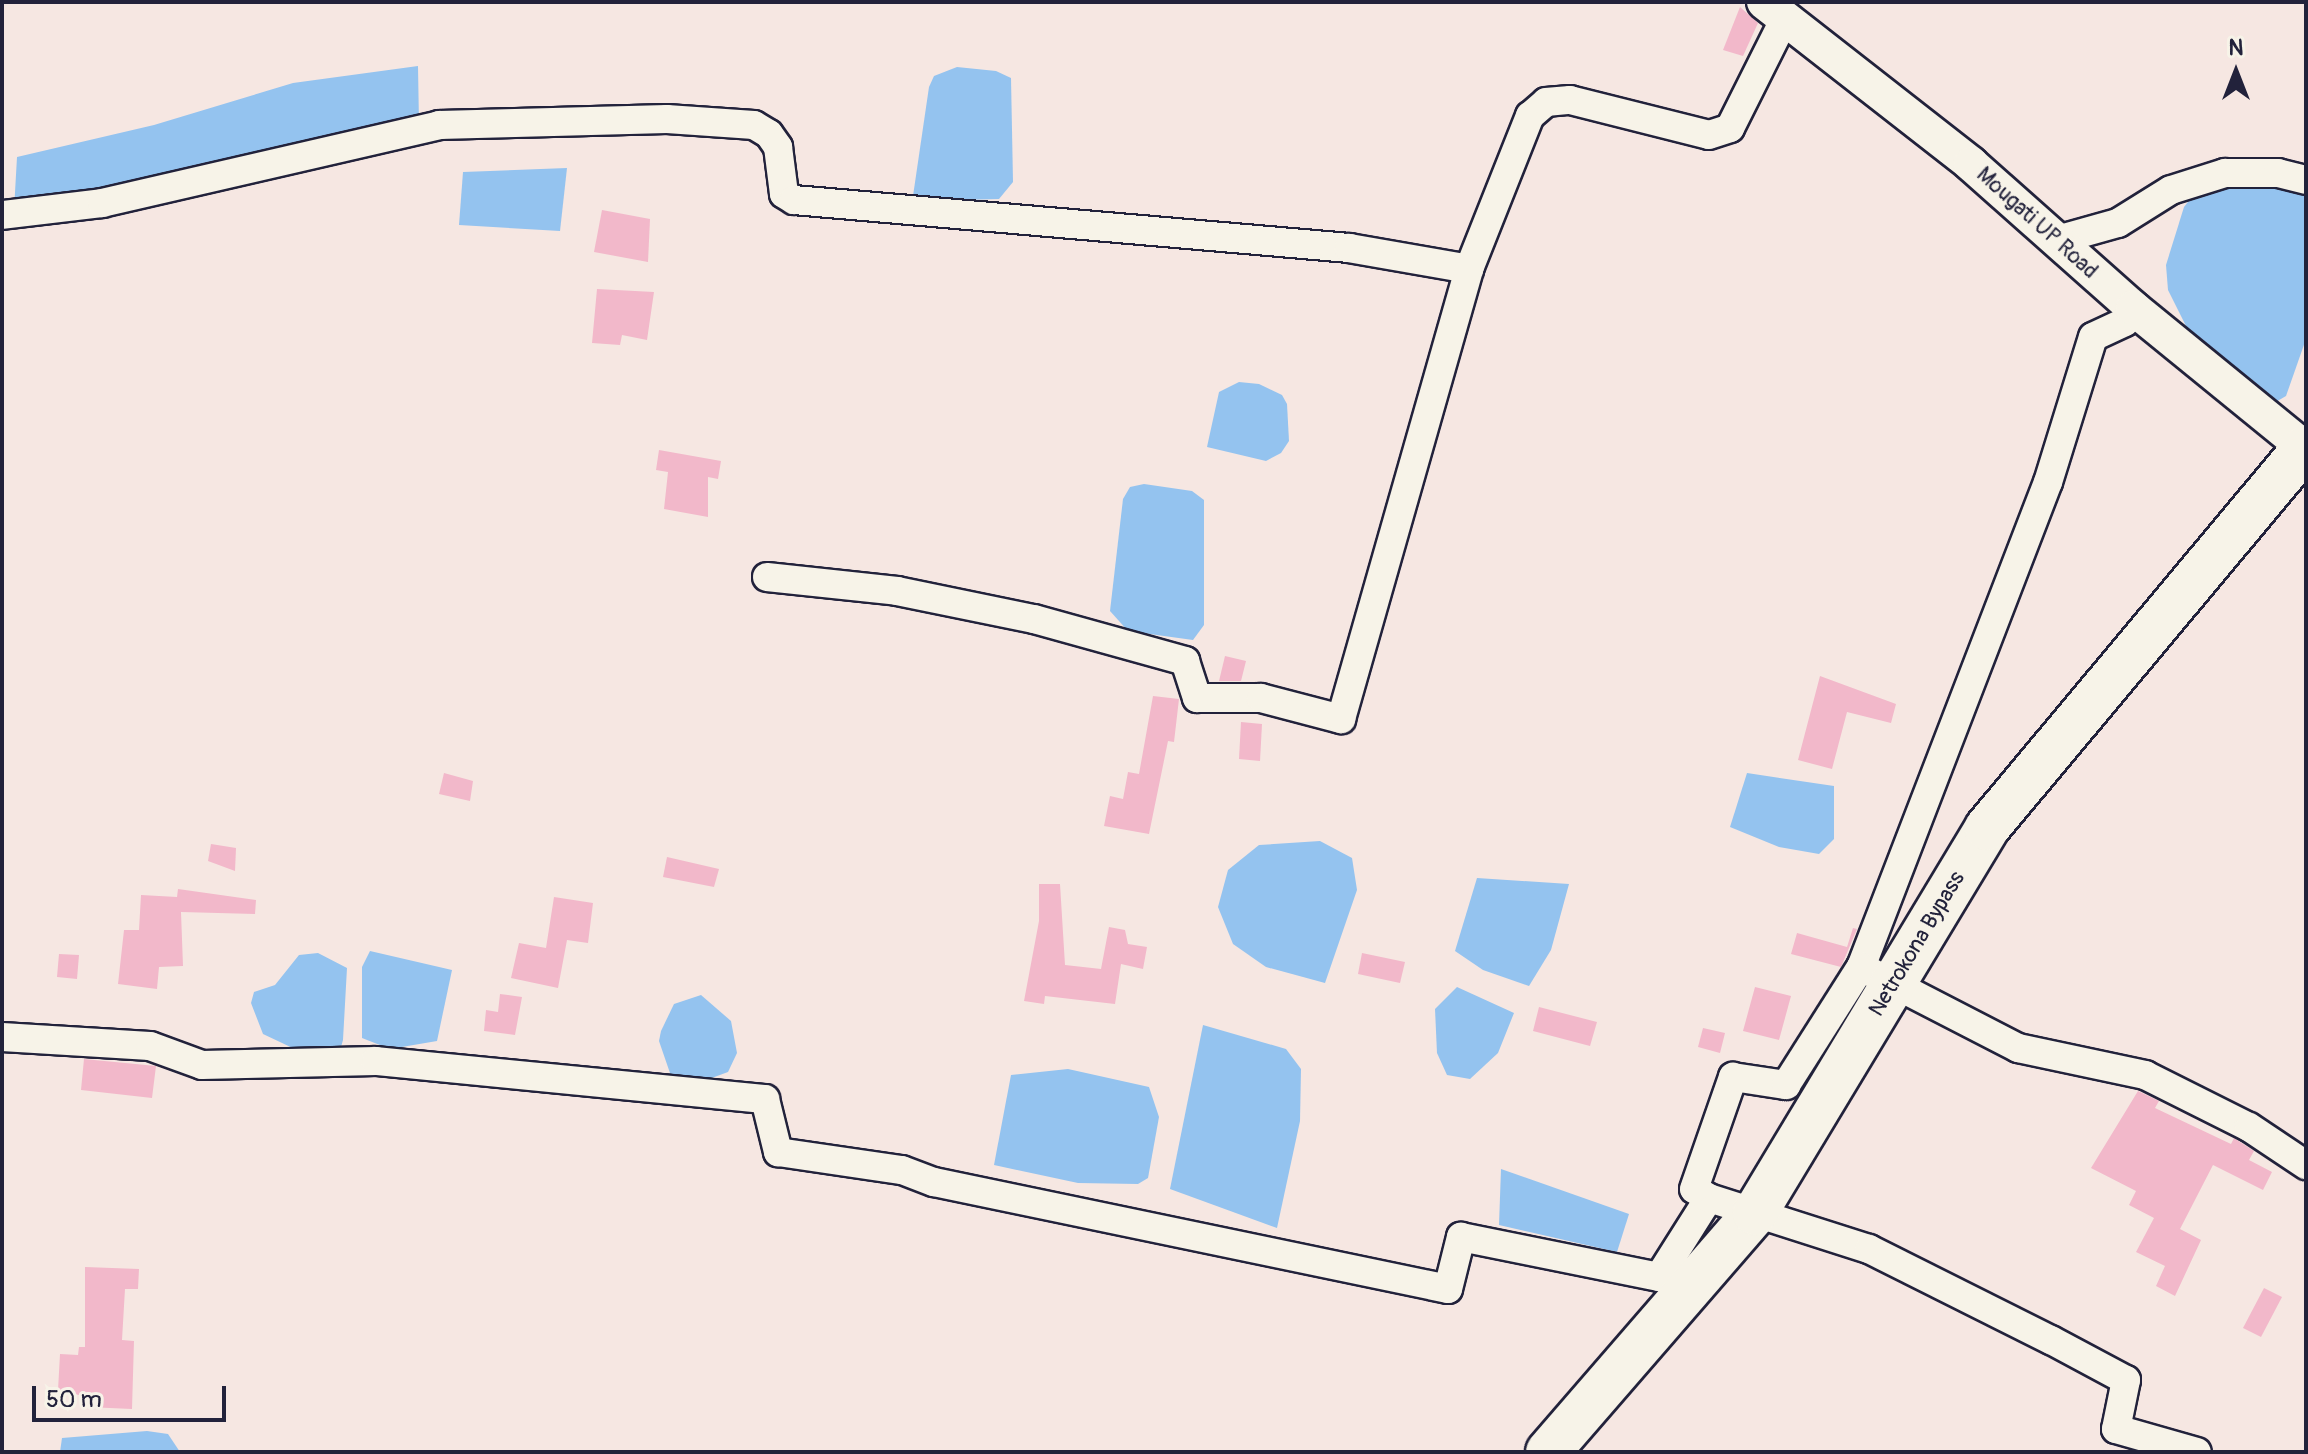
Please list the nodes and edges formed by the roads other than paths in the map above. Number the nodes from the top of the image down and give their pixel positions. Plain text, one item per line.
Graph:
1 (1775, 10) edge
2 (2306, 180) edge
3 (2, 215) edge
4 (2057, 240) junction
5 (1469, 269) junction
6 (2133, 308) junction
7 (2306, 449) edge
8 (767, 577) dead end
9 (1877, 976) junction
10 (2, 1037) edge
11 (2306, 1165) edge
12 (1709, 1198) junction
13 (1755, 1213) junction
14 (1548, 1452) edge
15 (2197, 1452) edge

1 - 4 street, Mougati UP Road
1 - 5 street
2 - 4 street
3 - 5 street
4 - 6 street, Mougati UP Road
5 - 8 street
6 - 7 street, Mougati UP Road
6 - 9 street
7 - 9 main road, Netrokona Bypass
9 - 11 street
9 - 12 street
9 - 13 main road, Netrokona Bypass
10 - 12 street
12 - 13 street
13 - 14 main road, Netrokona Bypass
13 - 15 street

